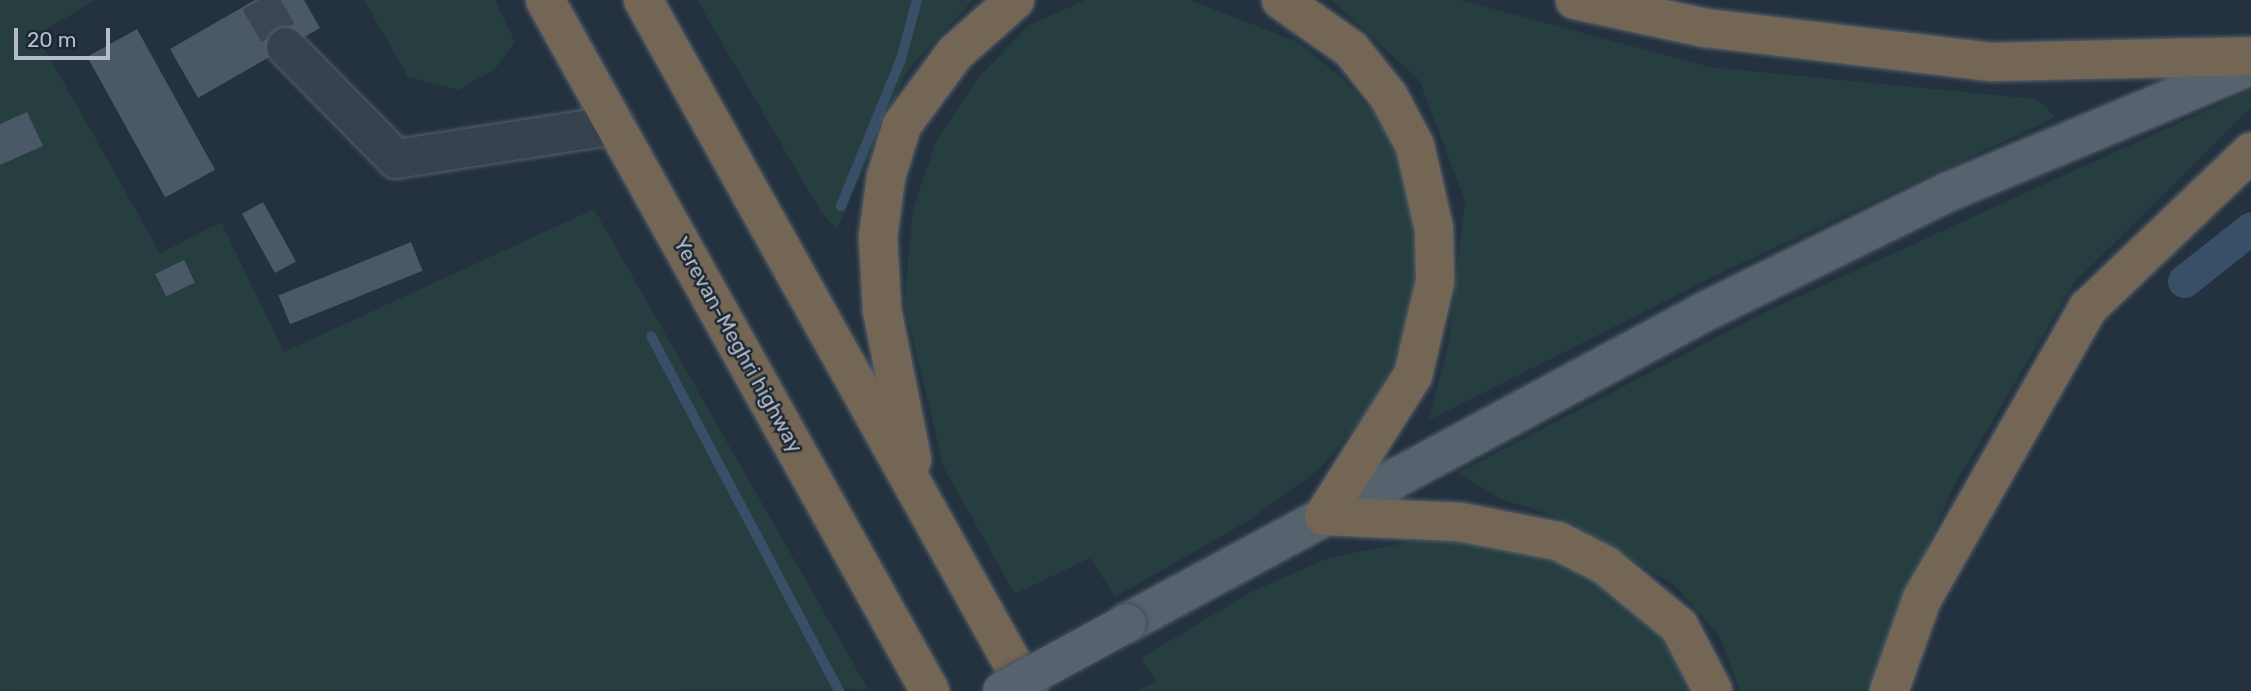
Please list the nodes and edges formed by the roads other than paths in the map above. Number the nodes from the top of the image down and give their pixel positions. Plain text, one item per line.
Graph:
1 (545, 0) edge
2 (643, 0) edge
3 (1015, 0) edge
4 (1281, 0) edge
5 (1575, 0) edge
6 (286, 47) tunnel mouth
7 (2251, 56) edge
8 (2251, 65) edge
9 (615, 125) junction
10 (2251, 152) edge
11 (918, 493) junction
12 (1324, 516) junction
13 (930, 691) edge
14 (1002, 691) edge
15 (1028, 691) edge
16 (1713, 691) edge
17 (1889, 691) edge

1 - 9 highway, Yerevan-Meghri highway
2 - 11 highway
3 - 11 highway
4 - 12 highway
5 - 7 highway
6 - 9 lane
8 - 12 main road
9 - 13 highway, Yerevan-Meghri highway
10 - 17 highway
11 - 15 highway
12 - 14 main road, bridge
12 - 16 highway

